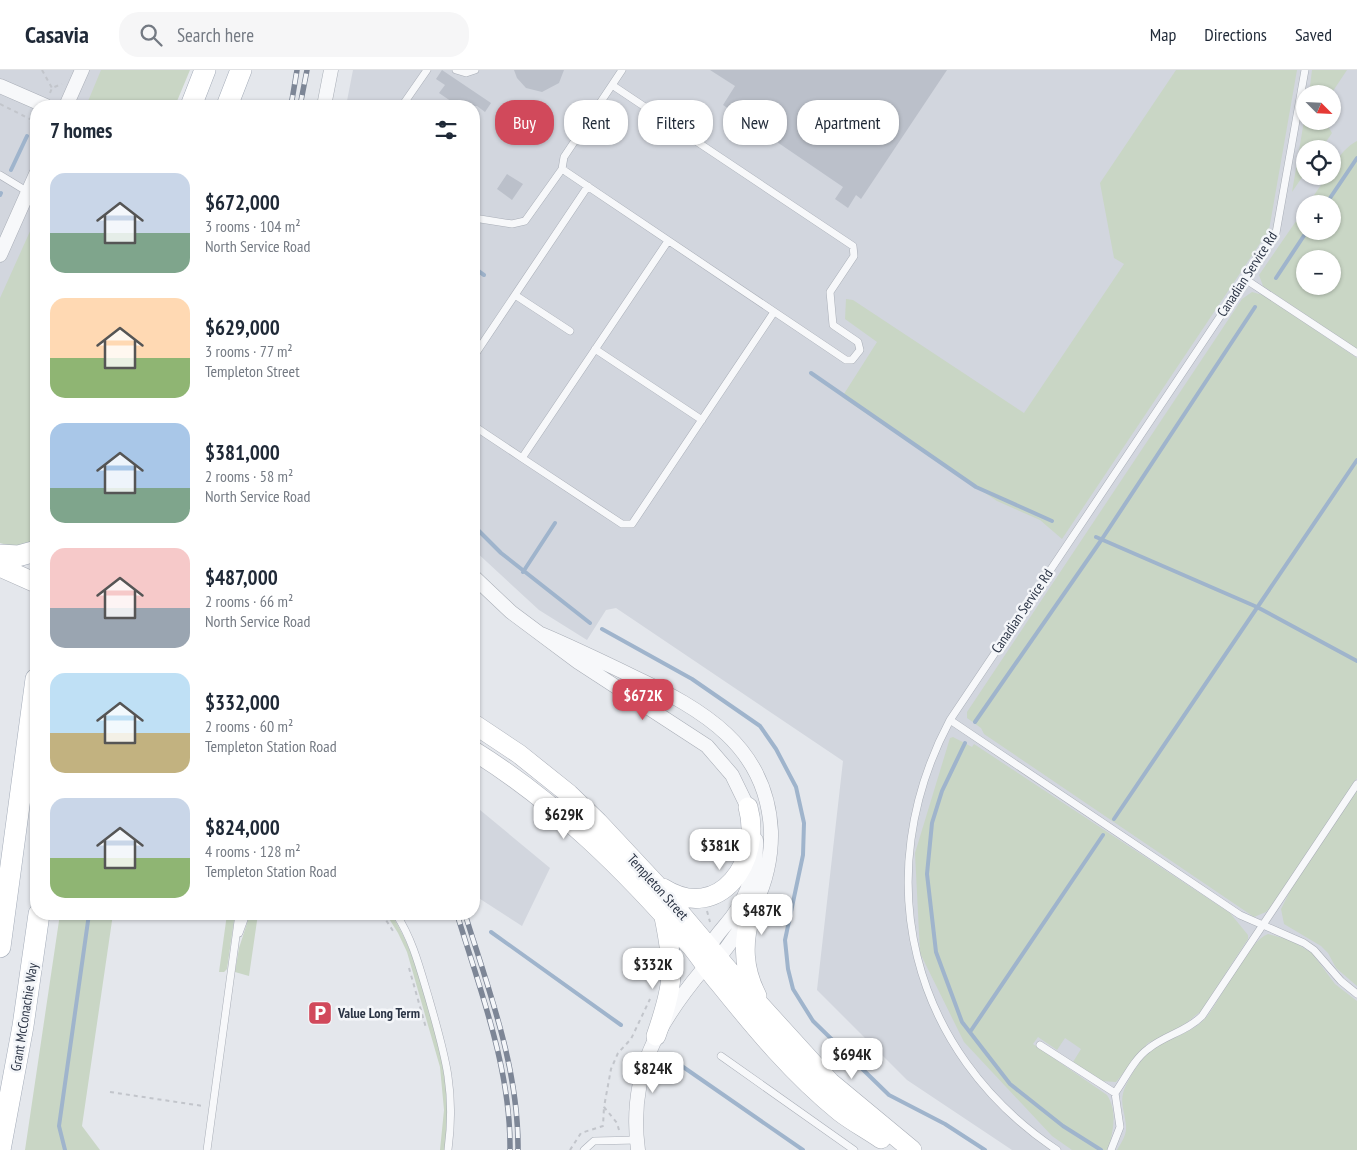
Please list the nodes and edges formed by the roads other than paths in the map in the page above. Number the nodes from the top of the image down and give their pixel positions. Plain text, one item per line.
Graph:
1 (82, 70) edge
2 (205, 70) edge
3 (241, 70) edge
4 (331, 70) edge
5 (427, 70) edge
6 (456, 70) edge
7 (475, 70) edge
8 (622, 70) edge
9 (1305, 70) edge
10 (612, 85) junction
11 (0, 86) edge
12 (32, 100) edge
13 (69, 100) edge
14 (193, 100) edge
15 (229, 100) edge
16 (325, 100) edge
17 (406, 100) edge
18 (562, 169) junction
19 (0, 175) edge
20 (588, 186) junction
21 (30, 188) edge
22 (28, 192) junction
23 (480, 219) edge
24 (668, 240) junction
25 (0, 255) edge
26 (1245, 279) junction
27 (515, 295) junction
28 (774, 312) junction
29 (570, 331) dead end
30 (480, 347) edge
31 (595, 349) junction
32 (1357, 353) edge
33 (702, 420) junction
34 (480, 430) edge
35 (522, 458) junction
36 (30, 553) edge
37 (0, 555) edge
38 (0, 567) edge
39 (30, 580) edge
40 (480, 582) edge
41 (541, 634) junction
42 (30, 701) edge
43 (950, 720) junction
44 (30, 724) edge
45 (480, 728) edge
46 (480, 755) edge
47 (1357, 784) edge
48 (748, 807) junction
49 (0, 837) edge
50 (655, 883) junction
51 (751, 914) junction
52 (664, 918) junction
53 (38, 920) edge
54 (42, 920) edge
55 (238, 920) edge
56 (244, 920) edge
57 (400, 920) edge
58 (1262, 926) junction
59 (236, 940) junction
60 (0, 947) edge
61 (34, 953) junction
62 (711, 956) junction
63 (1357, 994) edge
64 (778, 1026) junction
65 (656, 1036) junction
66 (1040, 1045) dead end
67 (721, 1056) dead end
68 (1115, 1093) junction
69 (638, 1145) edge
70 (2, 1146) edge
71 (207, 1150) edge
72 (448, 1150) edge
73 (584, 1150) edge
74 (854, 1150) edge
75 (898, 1150) edge
76 (912, 1150) edge
77 (1057, 1150) edge
78 (1111, 1150) edge

1 - 13 street
2 - 14 main road
3 - 15 main road
4 - 16 street
5 - 17 lane
6 - 7 lane
8 - 10 lane
9 - 26 lane, Canadian Service Rd
10 - 18 lane
10 - 28 lane
11 - 12 street
18 - 20 lane
18 - 23 lane
19 - 22 lane
20 - 24 lane
20 - 27 lane
21 - 22 street
22 - 25 street
24 - 28 lane
24 - 31 lane
26 - 32 lane
26 - 43 lane, Canadian Service Rd
27 - 29 lane
27 - 30 lane
28 - 33 lane
31 - 33 lane
31 - 35 lane
33 - 35 lane
34 - 35 lane
36 - 37 main road
38 - 39 street
40 - 41 street
41 - 48 street
41 - 51 street
42 - 49 main road
43 - 58 lane
43 - 77 lane, Canadian Service Rd
44 - 60 main road
45 - 50 street, Templeton Street
46 - 52 street, Templeton Street
47 - 58 lane
48 - 50 street
48 - 62 street
50 - 62 street, Templeton Street
51 - 62 street
51 - 64 street
52 - 62 street, Templeton Street
52 - 65 street
53 - 61 main road, Grant McConachie Way
54 - 61 main road
55 - 59 lane
56 - 59 lane
57 - 72 lane
58 - 63 lane
58 - 68 lane
59 - 71 lane
61 - 70 main road, Grant McConachie Way
62 - 64 street, Templeton Street
62 - 65 street
62 - 75 street, Templeton Street
64 - 76 street, Templeton Street
65 - 69 street
66 - 68 lane
67 - 74 lane
68 - 78 lane
69 - 73 lane

